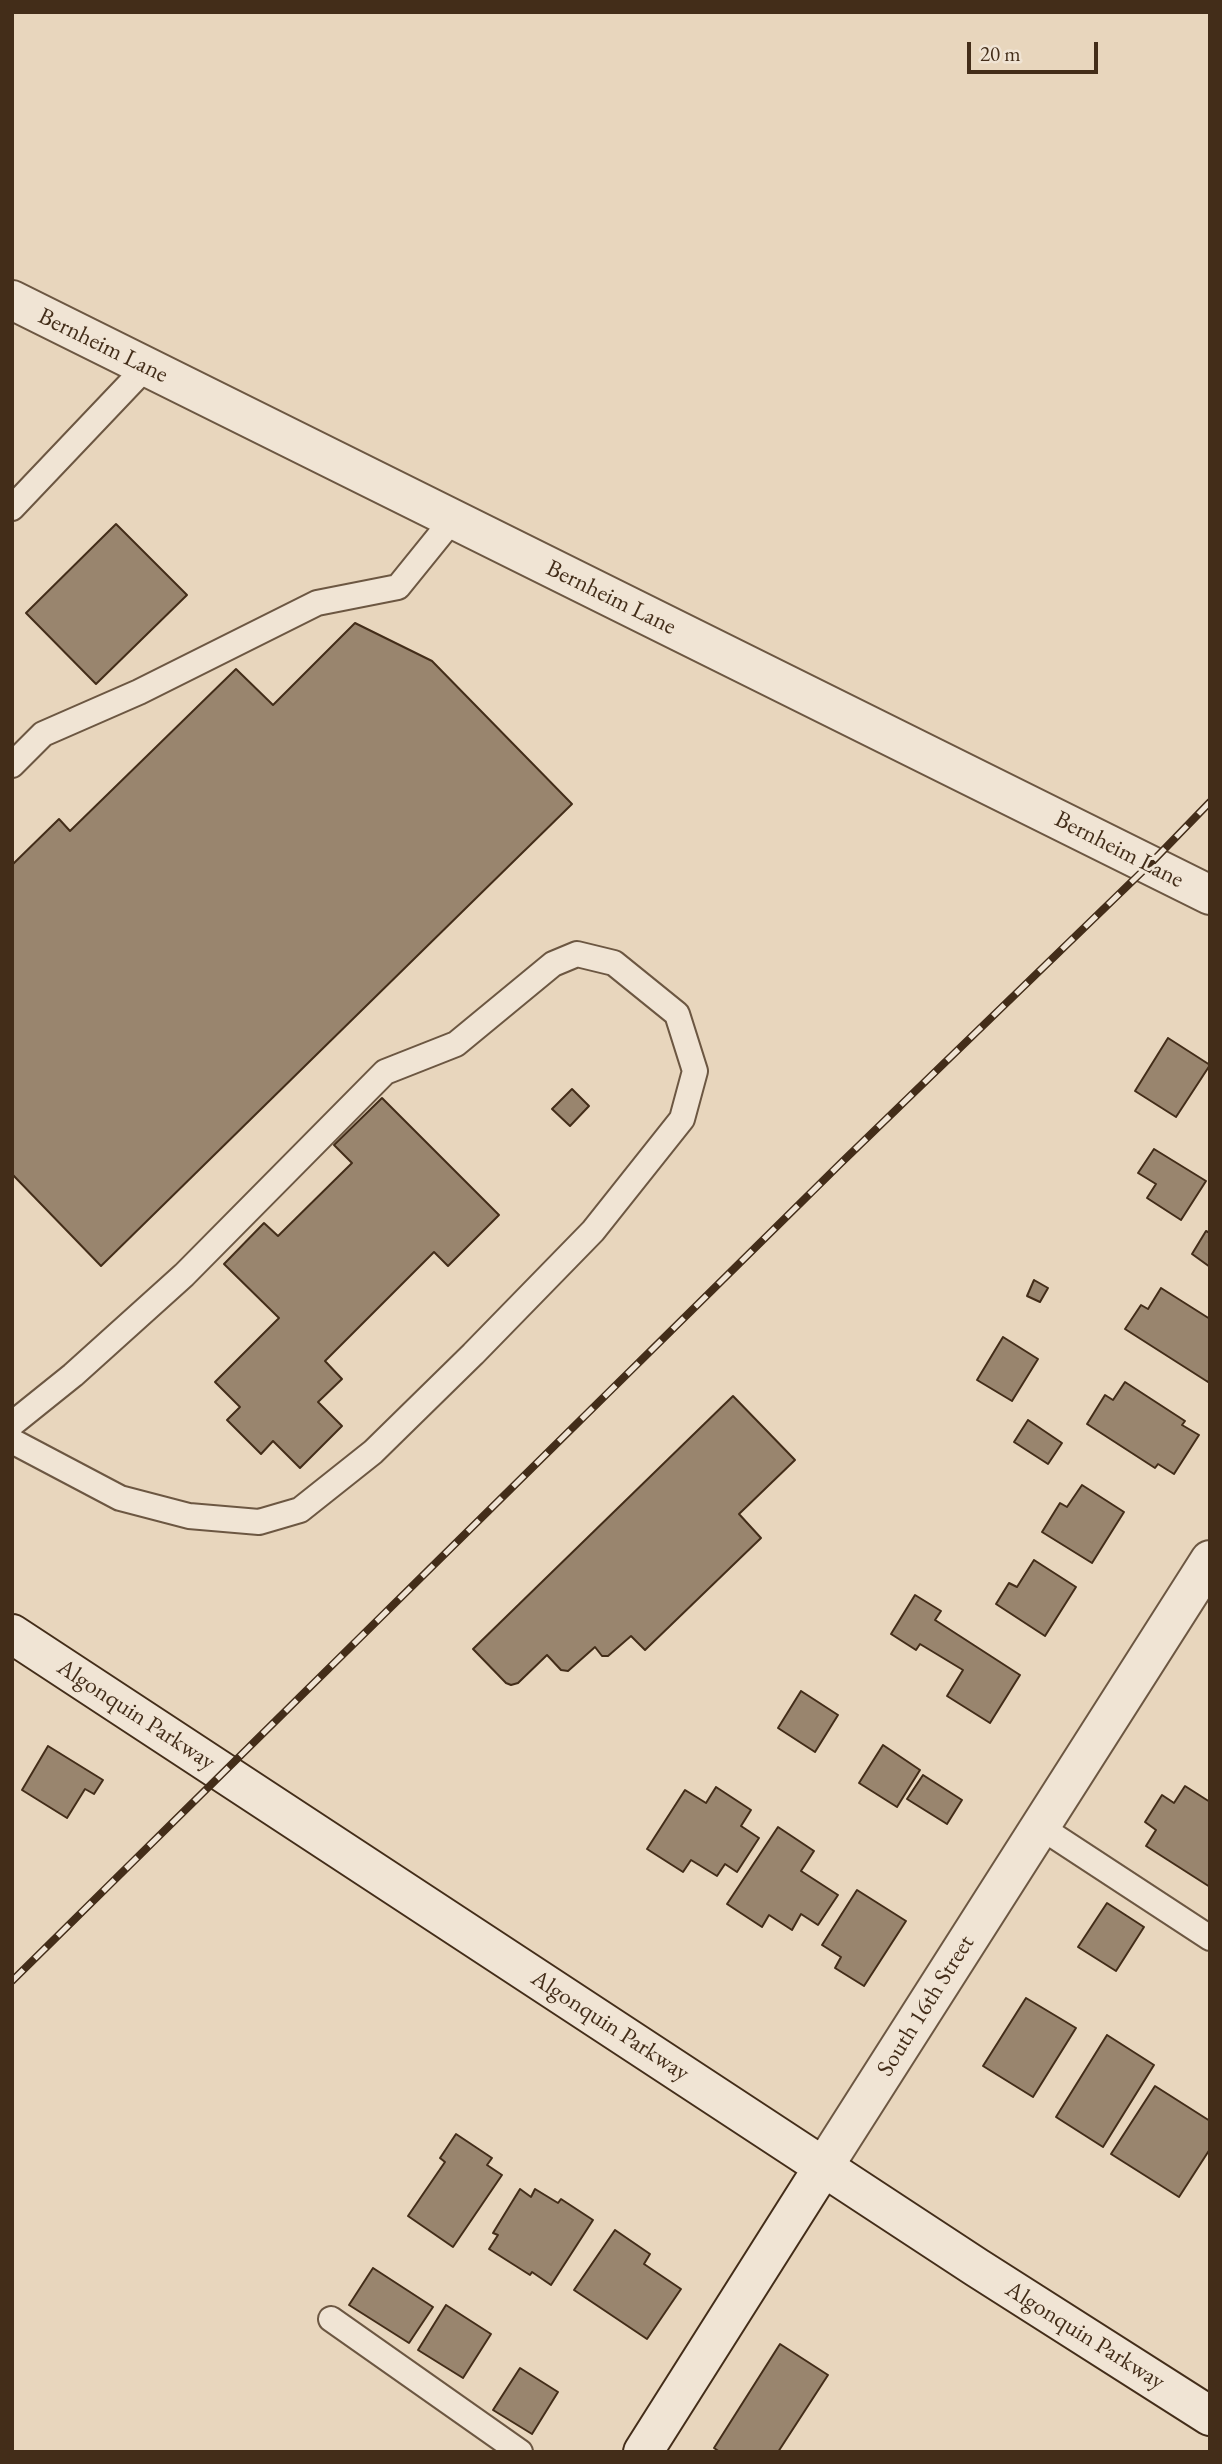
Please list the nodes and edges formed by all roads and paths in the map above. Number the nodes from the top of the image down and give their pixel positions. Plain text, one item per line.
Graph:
1 (12, 300) edge
2 (146, 367) junction
3 (12, 508) edge
4 (453, 519) junction
5 (12, 765) edge
6 (1210, 895) edge
7 (12, 1424) edge
8 (12, 1441) edge
9 (1210, 1560) edge
10 (12, 1634) edge
11 (1039, 1826) junction
12 (1210, 1938) edge
13 (824, 2166) junction
14 (331, 2319) dead end
15 (1210, 2416) edge
16 (520, 2452) edge
17 (643, 2452) edge

1 - 2 street, Bernheim Lane
2 - 3 lane
2 - 4 street, Bernheim Lane
4 - 5 lane
4 - 6 street, Bernheim Lane
7 - 8 lane
9 - 11 street, South 16th Street
10 - 13 street, Algonquin Parkway
11 - 12 lane
11 - 13 street, South 16th Street
13 - 15 street, Algonquin Parkway
13 - 17 street, South 16th Street
14 - 16 lane

